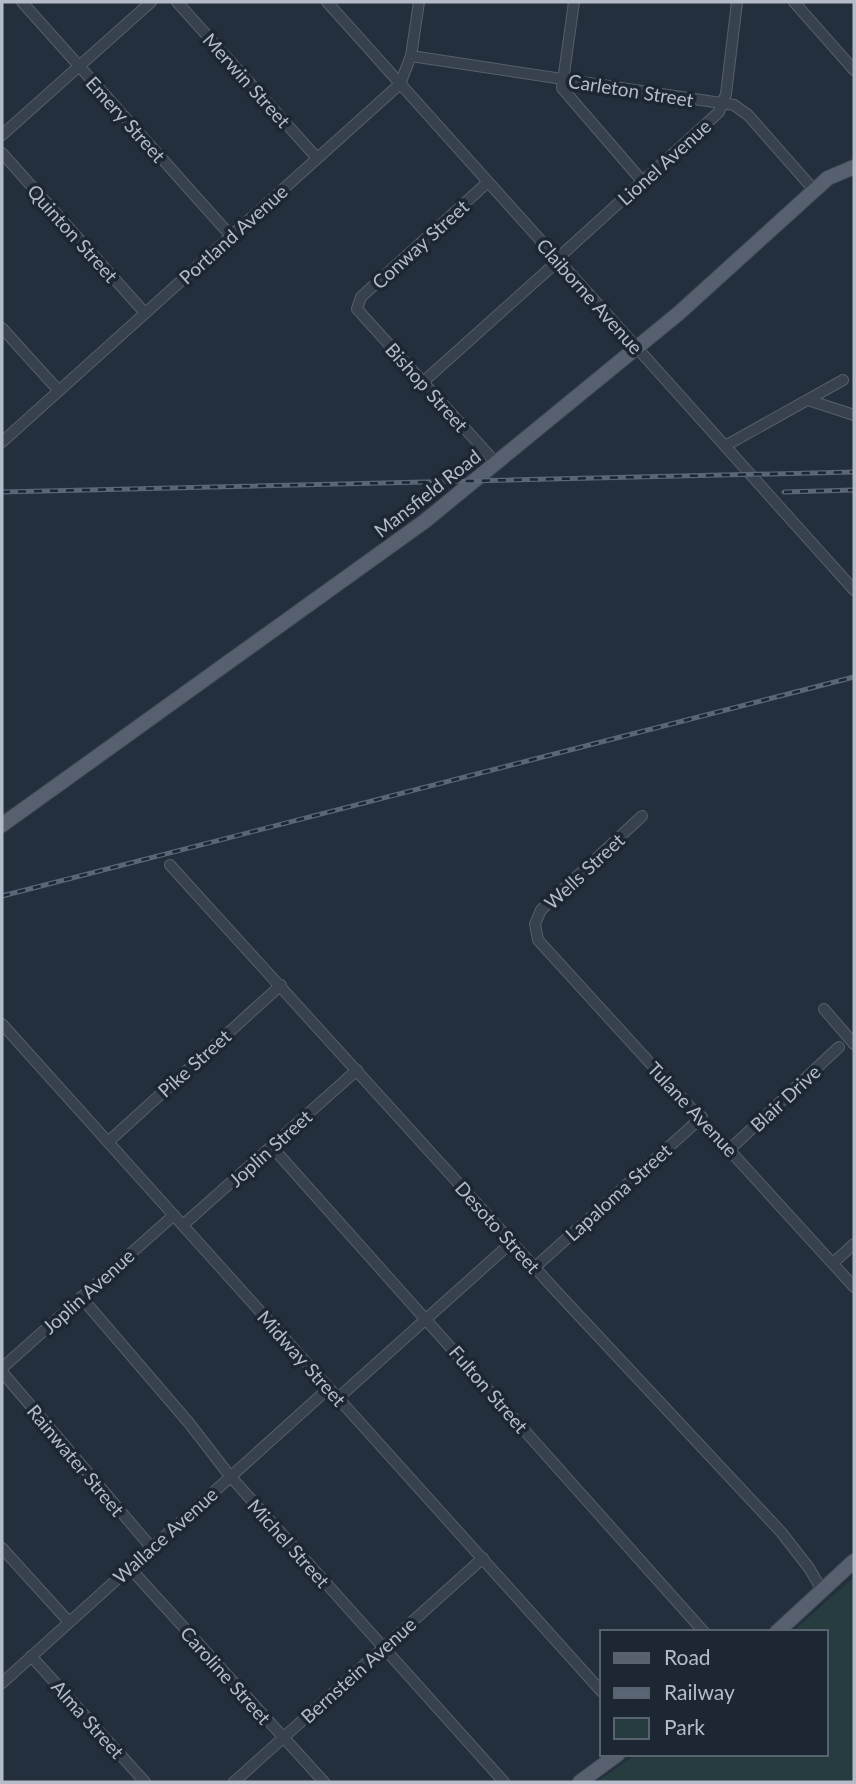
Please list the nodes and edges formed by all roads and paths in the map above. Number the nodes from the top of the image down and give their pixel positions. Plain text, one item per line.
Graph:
1 (22, 2) edge
2 (151, 2) edge
3 (177, 2) edge
4 (327, 2) edge
5 (419, 2) edge
6 (574, 2) edge
7 (737, 2) edge
8 (794, 2) edge
9 (411, 56) junction
10 (79, 66) junction
11 (854, 70) edge
12 (562, 79) junction
13 (401, 84) junction
14 (723, 104) junction
15 (2, 135) edge
16 (2, 153) edge
17 (317, 159) junction
18 (854, 167) edge
19 (488, 182) junction
20 (643, 182) junction
21 (814, 190) junction
22 (231, 236) junction
23 (558, 260) junction
24 (357, 309) joint
25 (145, 313) junction
26 (2, 328) edge
27 (637, 348) junction
28 (843, 380) dead end
29 (423, 382) junction
30 (59, 391) junction
31 (808, 400) junction
32 (854, 415) edge
33 (2, 442) edge
34 (725, 446) junction
35 (497, 464) junction
36 (854, 590) edge
37 (642, 817) dead end
38 (2, 825) edge
39 (170, 865) dead end
40 (534, 930) joint
41 (281, 985) junction
42 (824, 1009) dead end
43 (2, 1024) edge
44 (854, 1044) edge
45 (839, 1048) dead end
46 (357, 1070) junction
47 (702, 1117) junction
48 (108, 1142) junction
49 (272, 1147) junction
50 (730, 1149) junction
51 (174, 1215) junction
52 (183, 1226) junction
53 (512, 1242) junction
54 (854, 1244) edge
55 (833, 1263) junction
56 (534, 1268) junction
57 (854, 1287) edge
58 (81, 1297) junction
59 (427, 1319) junction
60 (2, 1370) edge
61 (329, 1388) junction
62 (338, 1398) junction
63 (230, 1476) junction
64 (151, 1547) junction
65 (2, 1548) edge
66 (483, 1558) junction
67 (854, 1561) edge
68 (129, 1567) junction
69 (821, 1590) junction
70 (69, 1622) junction
71 (702, 1630) edge
72 (779, 1630) edge
73 (382, 1647) junction
74 (31, 1656) junction
75 (2, 1683) edge
76 (600, 1690) edge
77 (285, 1738) junction
78 (615, 1756) edge
79 (145, 1782) edge
80 (234, 1782) edge
81 (324, 1782) edge
82 (505, 1782) edge
83 (580, 1782) edge

1 - 10 street, Emery Street
2 - 10 street
3 - 17 street, Merwin Street
4 - 13 street, Claiborne Avenue
5 - 9 street, Portland Avenue
6 - 12 street
7 - 14 street, Lionel Avenue
8 - 11 street
9 - 12 street, Carleton Street
9 - 13 street, Portland Avenue
10 - 15 street
10 - 22 street, Emery Street
12 - 14 street, Carleton Street
12 - 20 street
13 - 17 street, Portland Avenue
13 - 19 street, Claiborne Avenue
14 - 20 street, Lionel Avenue
14 - 21 street, Carleton Street
16 - 25 street, Quinton Street
17 - 22 street, Portland Avenue
18 - 21 main road, Mansfield Road
19 - 23 street, Claiborne Avenue
19 - 24 street, Conway Street
20 - 23 street, Lionel Avenue
21 - 27 main road, Mansfield Road
22 - 25 street, Portland Avenue
23 - 27 street, Claiborne Avenue
23 - 29 street, Lionel Avenue
24 - 29 street, Bishop Street
25 - 30 street, Portland Avenue
26 - 30 street
27 - 34 street, Claiborne Avenue
27 - 35 main road, Mansfield Road
28 - 31 street
29 - 35 street, Bishop Street
30 - 33 street, Portland Avenue
31 - 32 street
31 - 34 street
34 - 36 street, Claiborne Avenue
35 - 38 main road, Mansfield Road
37 - 40 street, Wells Street
39 - 41 street, Desoto Street
40 - 47 street, Tulane Avenue
41 - 46 street, Desoto Street
41 - 48 street, Pike Street
42 - 44 street
43 - 48 street, Midway Street
45 - 50 street, Blair Drive
46 - 49 street, Joplin Street
46 - 53 street, Desoto Street
47 - 50 street, Tulane Avenue
47 - 56 street, Lapaloma Street
48 - 51 street, Midway Street
49 - 52 street, Joplin Street
49 - 59 street, Fulton Street
50 - 55 street, Tulane Avenue
51 - 52 street, Midway Street
51 - 58 street, Joplin Avenue
52 - 61 street, Midway Street
53 - 56 street, Desoto Street
53 - 59 street
54 - 55 street
55 - 57 street, Tulane Avenue
56 - 69 street, Desoto Street
58 - 60 street, Joplin Avenue
58 - 63 street, Michel Street
59 - 62 street
59 - 71 street, Fulton Street
60 - 64 street, Rainwater Street
61 - 62 street, Midway Street
61 - 63 street, Wallace Avenue
62 - 66 street, Midway Street
63 - 64 street, Wallace Avenue
63 - 73 street, Michel Street
64 - 68 street, Wallace Avenue
65 - 70 street
66 - 73 street, Bernstein Avenue
66 - 76 street, Midway Street
67 - 69 main road
68 - 70 street, Wallace Avenue
68 - 77 street, Caroline Street
69 - 72 main road
70 - 74 street, Wallace Avenue
73 - 77 street, Bernstein Avenue
73 - 82 street, Michel Street
74 - 75 street, Wallace Avenue
74 - 79 street, Alma Street
77 - 80 street, Bernstein Avenue
77 - 81 street, Caroline Street
78 - 83 main road

